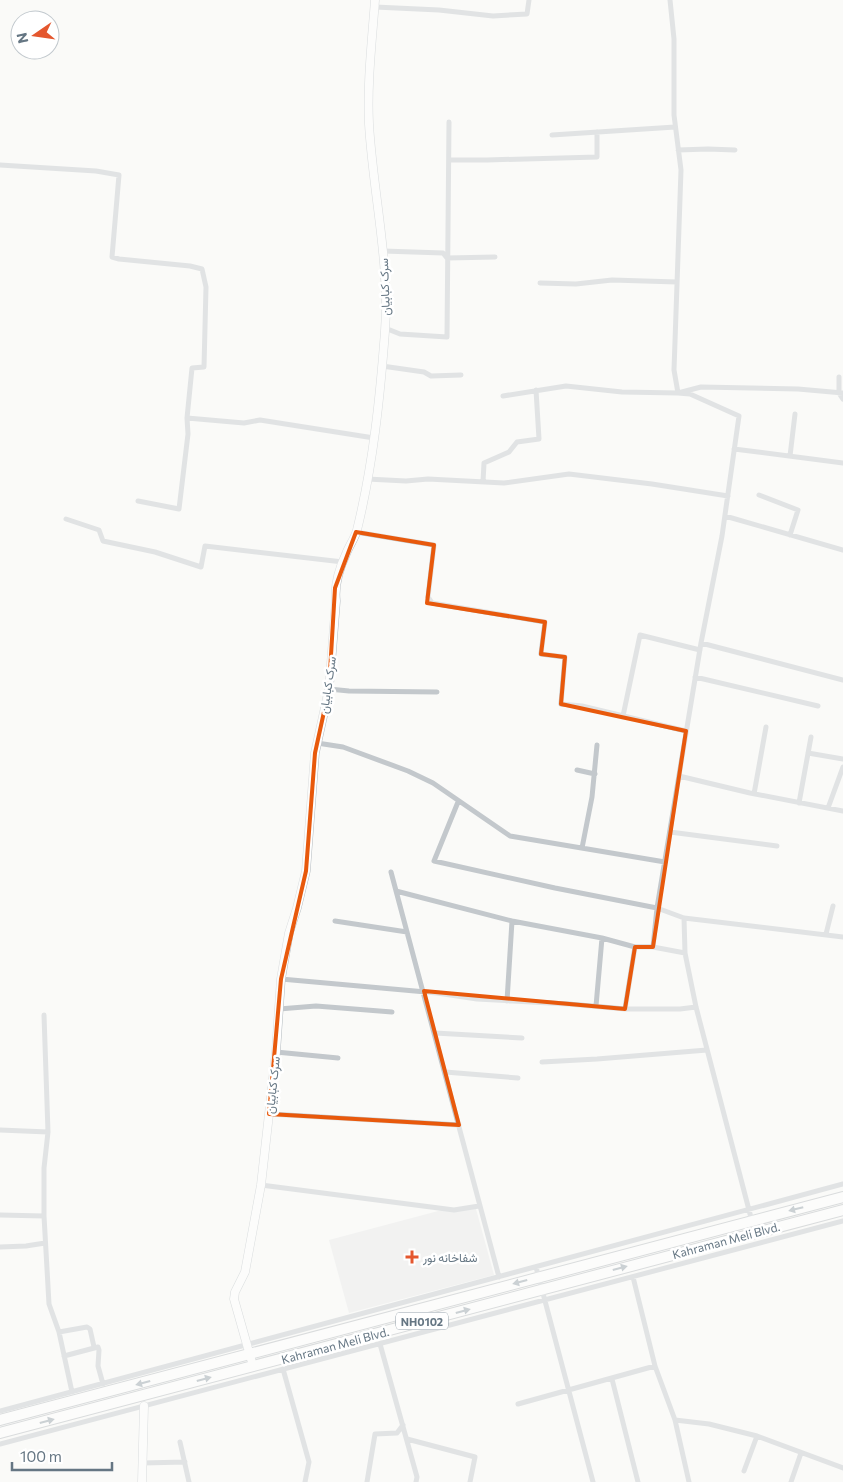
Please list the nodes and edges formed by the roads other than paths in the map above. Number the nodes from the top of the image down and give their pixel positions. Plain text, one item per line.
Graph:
1 (529, 0) edge
2 (670, 0) edge
3 (375, 4) edge
4 (449, 122) dead end
5 (675, 127) junction
6 (597, 132) junction
7 (552, 135) dead end
8 (678, 150) junction
9 (735, 150) dead end
10 (448, 160) junction
11 (0, 165) edge
12 (382, 251) junction
13 (495, 257) dead end
14 (447, 258) junction
15 (677, 282) junction
16 (540, 283) dead end
17 (385, 328) junction
18 (382, 366) junction
19 (461, 375) dead end
20 (839, 377) dead end
21 (536, 390) junction
22 (678, 392) junction
23 (841, 393) edge
24 (503, 396) dead end
25 (843, 399) edge
26 (795, 414) dead end
27 (187, 418) junction
28 (374, 438) junction
29 (734, 449) junction
30 (790, 456) junction
31 (843, 463) edge
32 (367, 479) junction
33 (483, 482) junction
34 (759, 495) dead end
35 (728, 496) junction
36 (138, 502) dead end
37 (724, 516) junction
38 (66, 520) dead end
39 (356, 532) junction
40 (790, 535) junction
41 (843, 550) edge
42 (342, 562) junction
43 (701, 646) junction
44 (695, 678) junction
45 (843, 680) edge
46 (329, 689) junction
47 (437, 692) dead end
48 (818, 706) dead end
49 (623, 716) junction
50 (766, 727) dead end
51 (686, 731) junction
52 (811, 737) dead end
53 (317, 743) junction
54 (597, 745) dead end
55 (808, 753) junction
56 (843, 759) edge
57 (843, 767) edge
58 (577, 770) dead end
59 (595, 774) junction
60 (679, 776) junction
61 (754, 794) junction
62 (458, 802) junction
63 (799, 803) junction
64 (828, 808) junction
65 (843, 811) edge
66 (670, 832) junction
67 (778, 846) dead end
68 (582, 848) junction
69 (665, 862) junction
70 (392, 872) dead end
71 (396, 891) junction
72 (833, 906) dead end
73 (657, 908) junction
74 (684, 918) junction
75 (335, 921) dead end
76 (512, 921) junction
77 (407, 932) junction
78 (826, 934) junction
79 (843, 937) edge
80 (602, 938) junction
81 (653, 946) junction
82 (635, 947) junction
83 (685, 953) junction
84 (281, 978) junction
85 (424, 992) junction
86 (507, 1001) junction
87 (596, 1006) junction
88 (696, 1007) junction
89 (279, 1009) junction
90 (625, 1009) junction
91 (392, 1012) dead end
92 (44, 1015) dead end
93 (435, 1033) junction
94 (522, 1038) dead end
95 (707, 1050) junction
96 (276, 1052) junction
97 (338, 1058) dead end
98 (542, 1062) dead end
99 (445, 1072) junction
100 (518, 1078) dead end
101 (269, 1114) junction
102 (459, 1125) junction
103 (0, 1130) edge
104 (48, 1132) junction
105 (843, 1184) edge
106 (261, 1185) junction
107 (843, 1197) edge
108 (479, 1206) junction
109 (749, 1210) junction
110 (843, 1210) edge
111 (0, 1215) edge
112 (44, 1216) junction
113 (752, 1220) junction
114 (843, 1221) edge
115 (755, 1233) junction
116 (45, 1243) junction
117 (0, 1247) edge
118 (537, 1272) junction
119 (499, 1277) junction
120 (633, 1277) junction
121 (542, 1290) junction
122 (545, 1300) junction
123 (59, 1332) junction
124 (380, 1344) junction
125 (94, 1347) junction
126 (248, 1350) junction
127 (64, 1356) junction
128 (252, 1366) junction
129 (655, 1366) junction
130 (283, 1370) junction
131 (612, 1379) junction
132 (103, 1384) junction
133 (568, 1390) junction
134 (72, 1392) junction
135 (518, 1404) dead end
136 (144, 1406) junction
137 (0, 1411) edge
138 (0, 1420) edge
139 (674, 1420) junction
140 (403, 1425) junction
141 (0, 1433) edge
142 (757, 1436) junction
143 (407, 1439) junction
144 (180, 1442) dead end
145 (0, 1444) edge
146 (801, 1453) junction
147 (143, 1462) junction
148 (185, 1462) junction
149 (843, 1468) edge
150 (744, 1471) dead end
151 (142, 1482) edge
152 (189, 1482) edge
153 (305, 1482) edge
154 (367, 1482) edge
155 (416, 1482) edge
156 (470, 1482) edge
157 (593, 1482) edge
158 (638, 1482) edge
159 (689, 1482) edge
160 (790, 1482) edge

1 - 3 street
2 - 5 street
3 - 12 street, سرک کبابیان
4 - 10 street
5 - 6 street
5 - 8 street
6 - 7 street
6 - 10 street
8 - 9 street
8 - 15 street
10 - 14 street
11 - 27 street
12 - 14 street
12 - 17 street, سرک کبابیان
13 - 14 street
14 - 17 street
15 - 16 street
15 - 22 street
17 - 18 street, سرک کبابیان
18 - 19 street
18 - 28 street, سرک کبابیان
20 - 23 street
21 - 22 street
21 - 24 street
21 - 33 street
22 - 23 street
22 - 29 street
23 - 25 street
26 - 30 street
27 - 28 street
27 - 36 street
28 - 32 street, سرک کبابیان
29 - 30 street
29 - 35 street
30 - 31 street
32 - 33 street
32 - 39 street, سرک کبابیان
33 - 35 street
34 - 40 street
35 - 37 street
37 - 40 street
37 - 43 street
38 - 42 street
39 - 42 street, سرک کبابیان
39 - 49 street
40 - 41 street
42 - 46 street, سرک کبابیان
43 - 44 street
43 - 45 street
43 - 49 street
44 - 48 street
44 - 51 street
46 - 47 street
46 - 53 street, سرک کبابیان
49 - 51 street
50 - 61 street
51 - 60 street
52 - 55 street
53 - 62 street
53 - 84 street, سرک کبابیان
54 - 59 street
55 - 56 street
55 - 63 street
57 - 64 street
58 - 59 street
59 - 68 street
60 - 61 street
60 - 66 street
61 - 63 street
62 - 68 street
62 - 73 street
63 - 64 street
64 - 65 street
66 - 67 street
66 - 69 street
68 - 69 street
69 - 73 street
70 - 71 street
71 - 76 street
71 - 77 street
72 - 78 street
73 - 74 street
73 - 81 street
74 - 78 street
74 - 83 street
75 - 77 street
76 - 80 street
76 - 86 street
77 - 85 street
78 - 79 street
80 - 82 street
80 - 87 street
81 - 82 street
81 - 83 street
82 - 90 street
83 - 88 street
84 - 85 street
84 - 89 street, سرک کبابیان
85 - 86 street
85 - 93 street
86 - 87 street
87 - 90 street
88 - 90 street
88 - 95 street
89 - 91 street
89 - 96 street, سرک کبابیان
92 - 104 street
93 - 94 street
93 - 99 street
95 - 98 street
95 - 109 street
96 - 97 street
96 - 101 street, سرک کبابیان
99 - 100 street
99 - 102 street
101 - 102 street
101 - 106 street, سرک کبابیان
102 - 108 street
103 - 104 street
104 - 112 street
105 - 109 street
106 - 108 street
106 - 126 street, سرک کبابیان
107 -> 113 highway, Kahraman Meli Blvd. / NH0102
108 - 119 street
109 - 113 street
109 - 118 street
110 - 115 highway, Kahraman Meli Blvd. / NH0102
111 - 112 street
112 - 116 street
113 - 115 street
113 - 118 highway, Kahraman Meli Blvd. / NH0102
114 - 120 street
121 -> 115 highway, Kahraman Meli Blvd. / NH0102
116 - 117 street
116 - 123 street
118 - 119 street
118 - 121 street
118 -> 126 highway, Kahraman Meli Blvd. / NH0102
119 - 126 street
120 - 122 street
120 - 129 street
121 - 122 street
128 -> 121 highway, Kahraman Meli Blvd. / NH0102
122 - 124 street
122 - 133 street
123 - 125 street
123 - 127 street
124 - 130 street
124 - 140 street
125 - 127 street
125 - 132 street
126 - 128 street, سرک کبابیان
126 - 132 street
126 -> 138 highway, Kahraman Meli Blvd. / NH0102
127 - 134 street
141 -> 128 highway, Kahraman Meli Blvd. / NH0102
129 - 131 street
129 - 139 street
130 - 136 street
130 - 153 street
131 - 133 street
131 - 158 street
132 - 134 street
133 - 135 street
133 - 157 street
134 - 137 street
136 - 145 street
136 - 147 street
139 - 142 street
139 - 159 street
140 - 143 street
140 - 154 street
142 - 146 street
142 - 150 street
143 - 155 street
143 - 156 street
144 - 148 street
146 - 149 street
146 - 160 street
147 - 148 street
147 - 151 street
148 - 152 street

